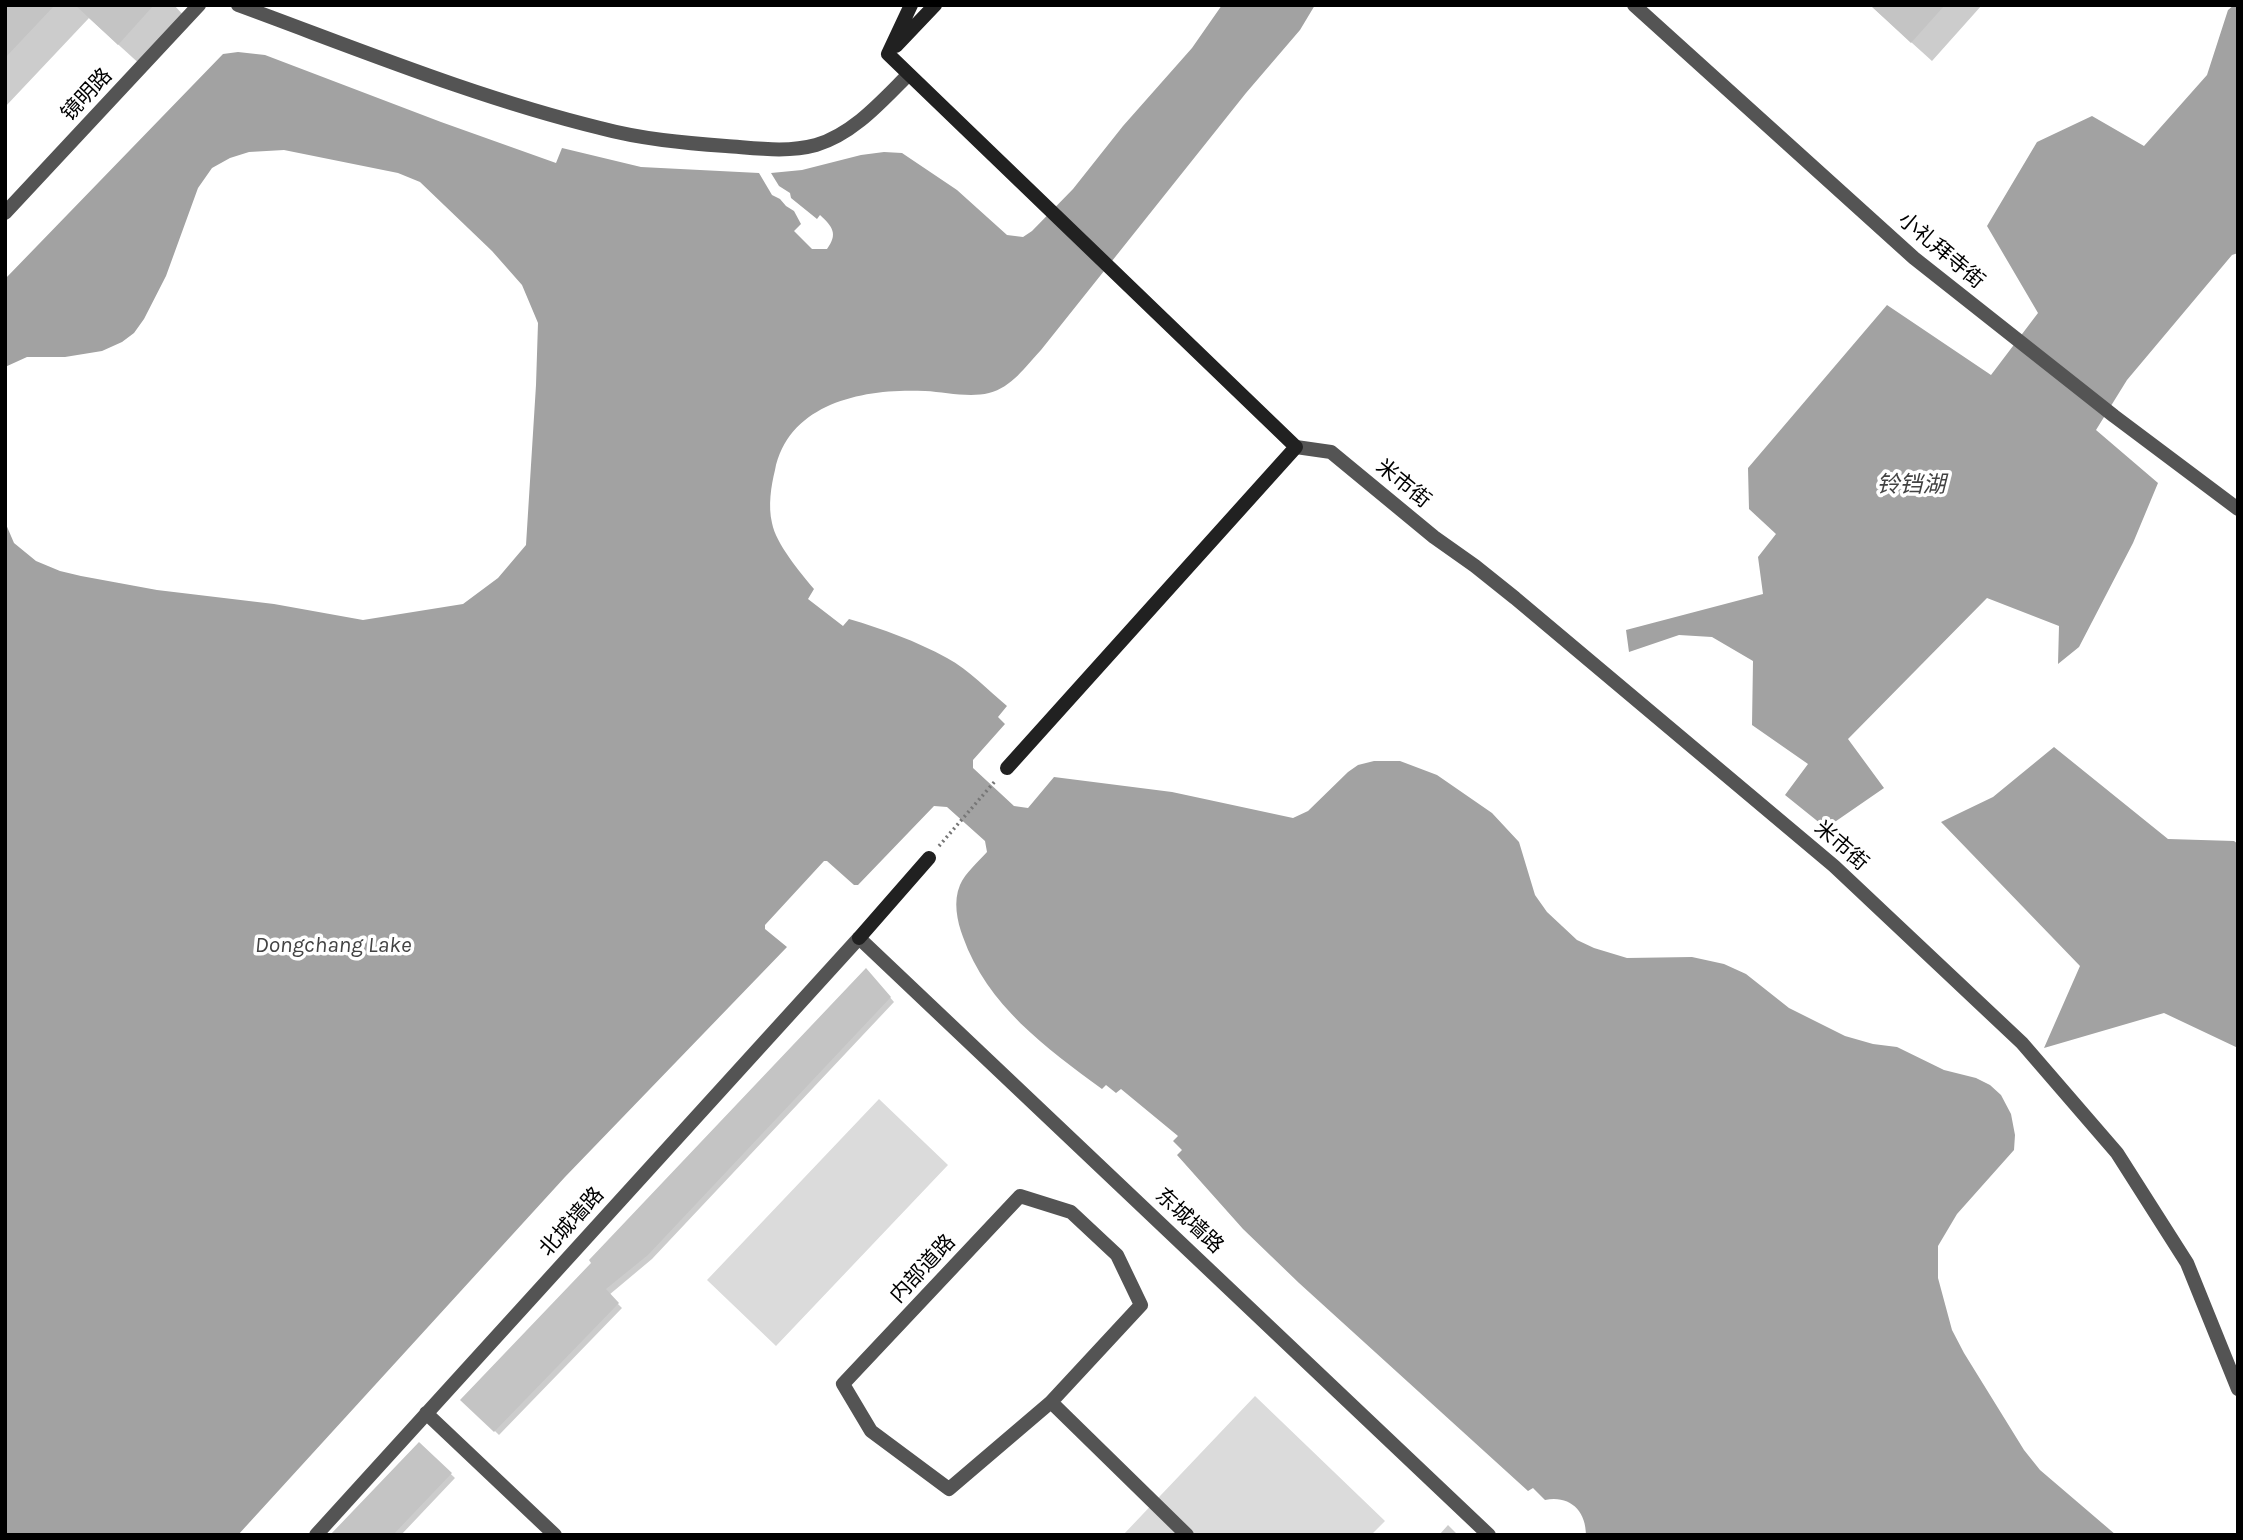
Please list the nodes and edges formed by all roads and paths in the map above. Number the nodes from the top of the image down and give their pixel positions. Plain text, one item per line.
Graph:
1 (199, 5) edge
2 (239, 5) edge
3 (911, 5) edge
4 (934, 5) edge
5 (1634, 5) edge
6 (888, 54) junction
7 (908, 75) junction
8 (5, 213) edge
9 (1296, 447) junction
10 (2238, 509) edge
11 (1007, 768) joint
12 (929, 858) joint
13 (859, 939) junction
14 (2238, 1389) edge
15 (1051, 1402) junction
16 (426, 1413) junction
17 (316, 1535) edge
18 (555, 1535) edge
19 (1187, 1535) edge
20 (1489, 1535) edge

1 - 8 street, 镜明路
2 - 7 street
3 - 6 street
4 - 6 street
5 - 10 street, 小礼拜寺街
6 - 7 street
7 - 9 street
9 - 11 street
9 - 14 street, 米市街
11 - 12 path
12 - 13 street
13 - 16 street, 北城墙路
13 - 20 street, 东城墙路
15 - 15 street, 内部道路
15 - 19 street
16 - 17 street, 北城墙路
16 - 18 street

